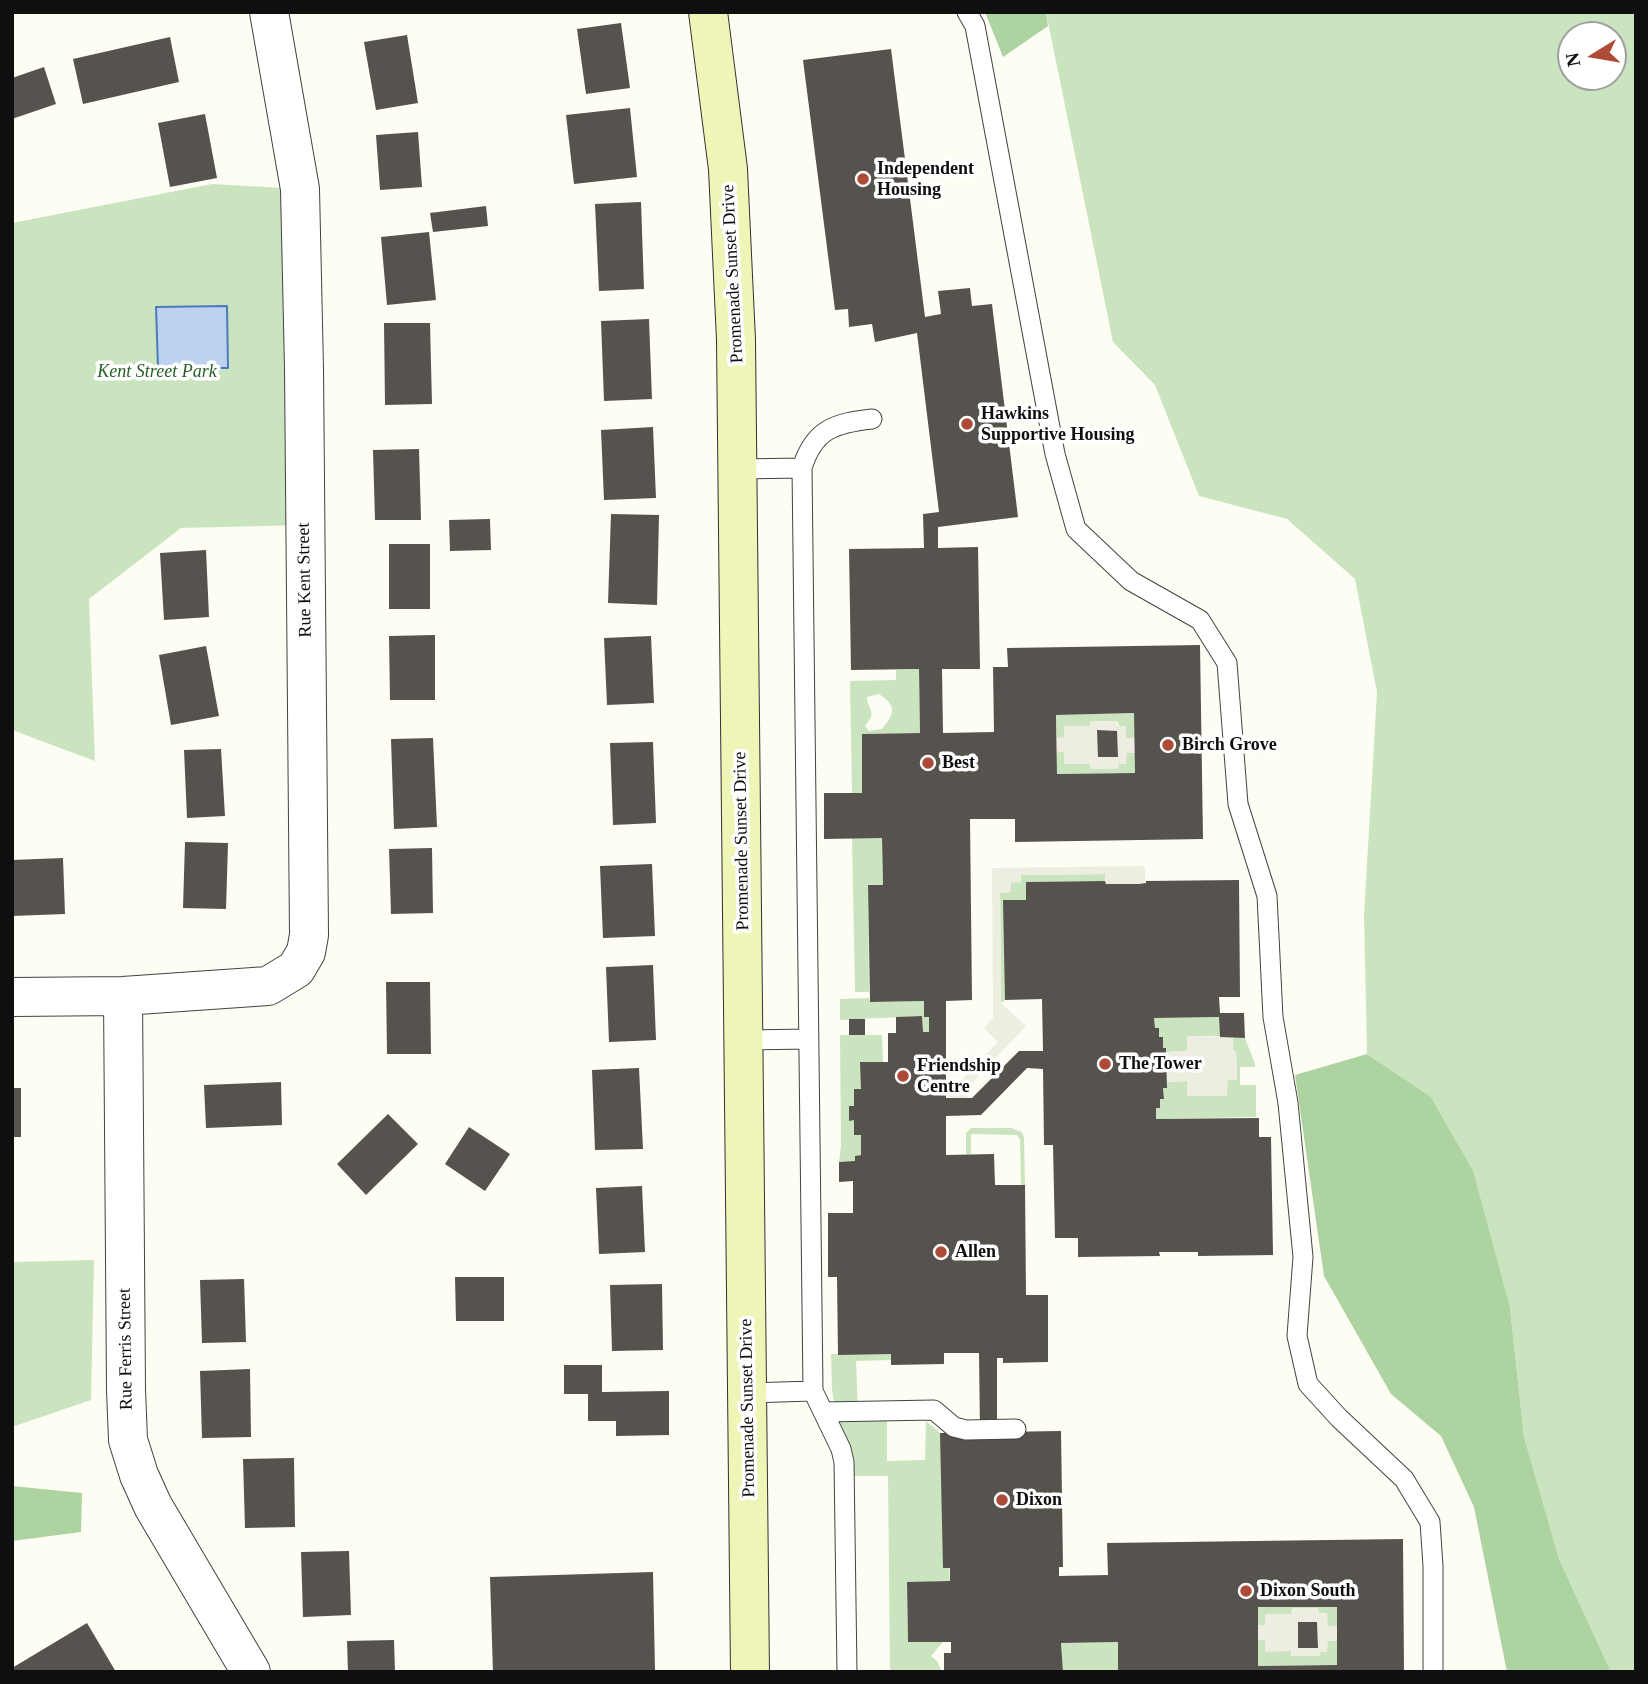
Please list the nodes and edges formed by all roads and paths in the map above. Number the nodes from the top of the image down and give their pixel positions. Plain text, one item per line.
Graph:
1 (269, 12) edge
2 (708, 12) edge
3 (968, 12) edge
4 (872, 419) dead end
5 (802, 468) junction
6 (738, 469) junction
7 (123, 996) junction
8 (12, 997) edge
9 (808, 1039) junction
10 (745, 1040) junction
11 (813, 1391) junction
12 (748, 1393) junction
13 (823, 1412) junction
14 (1016, 1429) dead end
15 (251, 1672) edge
16 (750, 1672) edge
17 (847, 1672) edge
18 (1433, 1672) edge

1 - 7 street, Rue Kent Street
2 - 6 street, Promenade Sunset Drive
3 - 18 lane
4 - 5 lane
5 - 6 lane
5 - 9 lane
6 - 10 street, Promenade Sunset Drive
7 - 8 street, Rue Kent Street
7 - 15 street, Rue Ferris Street
9 - 10 lane
9 - 11 lane
10 - 12 street, Promenade Sunset Drive
11 - 12 lane
11 - 13 lane
12 - 16 street, Promenade Sunset Drive
13 - 14 lane
13 - 17 lane

